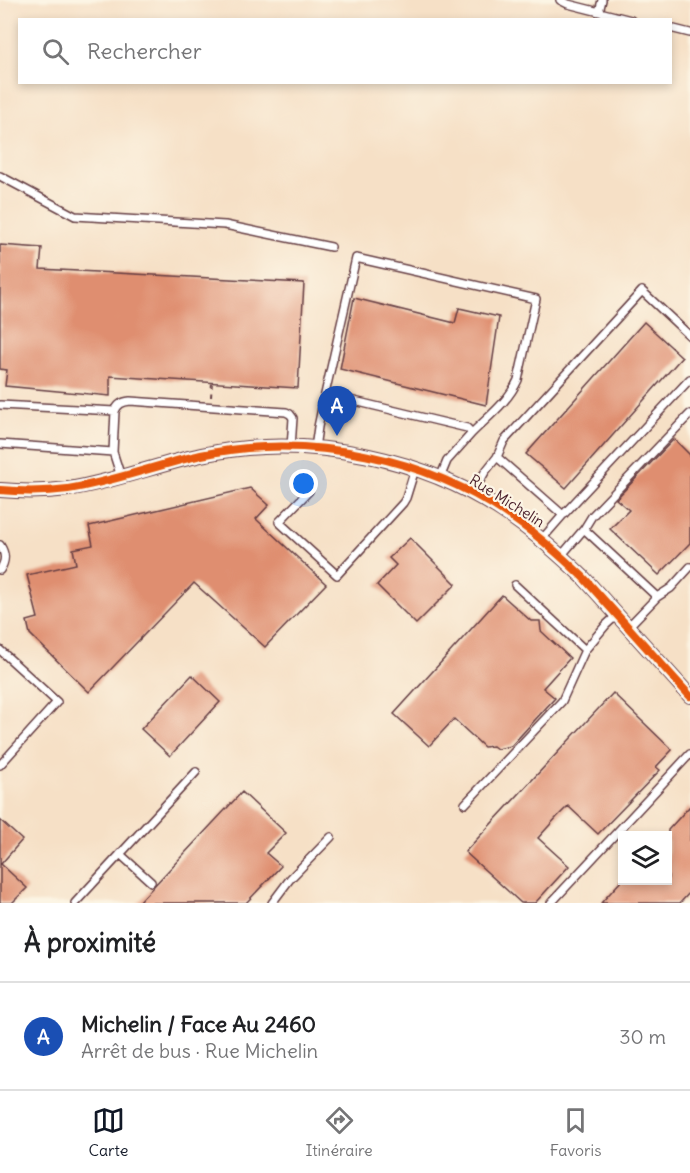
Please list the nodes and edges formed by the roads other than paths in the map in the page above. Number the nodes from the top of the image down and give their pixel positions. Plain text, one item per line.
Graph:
1 (560, 0) edge
2 (602, 0) edge
3 (599, 12) junction
4 (623, 18) edge
5 (672, 28) edge
6 (690, 33) edge
7 (0, 176) edge
8 (331, 247) dead end
9 (690, 336) edge
10 (690, 379) edge
11 (325, 394) junction
12 (0, 405) edge
13 (115, 411) junction
14 (690, 414) edge
15 (472, 433) junction
16 (0, 444) edge
17 (291, 447) junction
18 (315, 448) junction
19 (113, 452) junction
20 (497, 457) junction
21 (415, 469) junction
22 (121, 477) junction
23 (440, 478) junction
24 (0, 490) edge
25 (309, 490) dead end
26 (473, 493) junction
27 (563, 515) junction
28 (584, 529) junction
29 (542, 540) junction
30 (0, 545) edge
31 (561, 556) junction
32 (690, 567) edge
33 (0, 570) edge
34 (515, 585) dead end
35 (657, 597) junction
36 (617, 615) junction
37 (628, 627) junction
38 (0, 650) edge
39 (585, 650) junction
40 (690, 696) edge
41 (690, 754) edge
42 (0, 765) edge
43 (196, 772) dead end
44 (465, 804) dead end
45 (331, 837) dead end
46 (120, 854) junction
47 (151, 882) dead end
48 (75, 903) edge
49 (272, 903) edge
50 (551, 903) edge

1 - 3 lane
2 - 3 lane
3 - 4 lane
5 - 6 lane
7 - 8 lane
9 - 20 lane
10 - 27 lane
11 - 15 lane
11 - 15 lane
11 - 18 lane
12 - 13 lane
13 - 17 lane
13 - 19 lane
14 - 28 lane
15 - 23 lane
16 - 19 lane
17 - 18 street, Rue Michelin
17 - 22 street, Rue Michelin
18 - 21 street, Rue Michelin
19 - 22 lane
20 - 26 lane
20 - 27 lane
21 - 23 street, Rue Michelin
21 - 25 lane
22 - 24 street, Rue Michelin
23 - 26 street, Rue Michelin
26 - 29 street, Rue Michelin
27 - 29 lane
28 - 31 lane
28 - 35 lane
29 - 31 street, Rue Michelin
30 - 33 lane
31 - 36 street, Rue Michelin
32 - 35 lane
34 - 39 lane
35 - 37 lane
36 - 37 street, Rue Michelin
36 - 39 lane
37 - 40 street, Rue Michelin
38 - 42 lane
39 - 44 lane
41 - 50 lane
43 - 46 lane
45 - 49 lane
46 - 47 lane
46 - 48 lane

